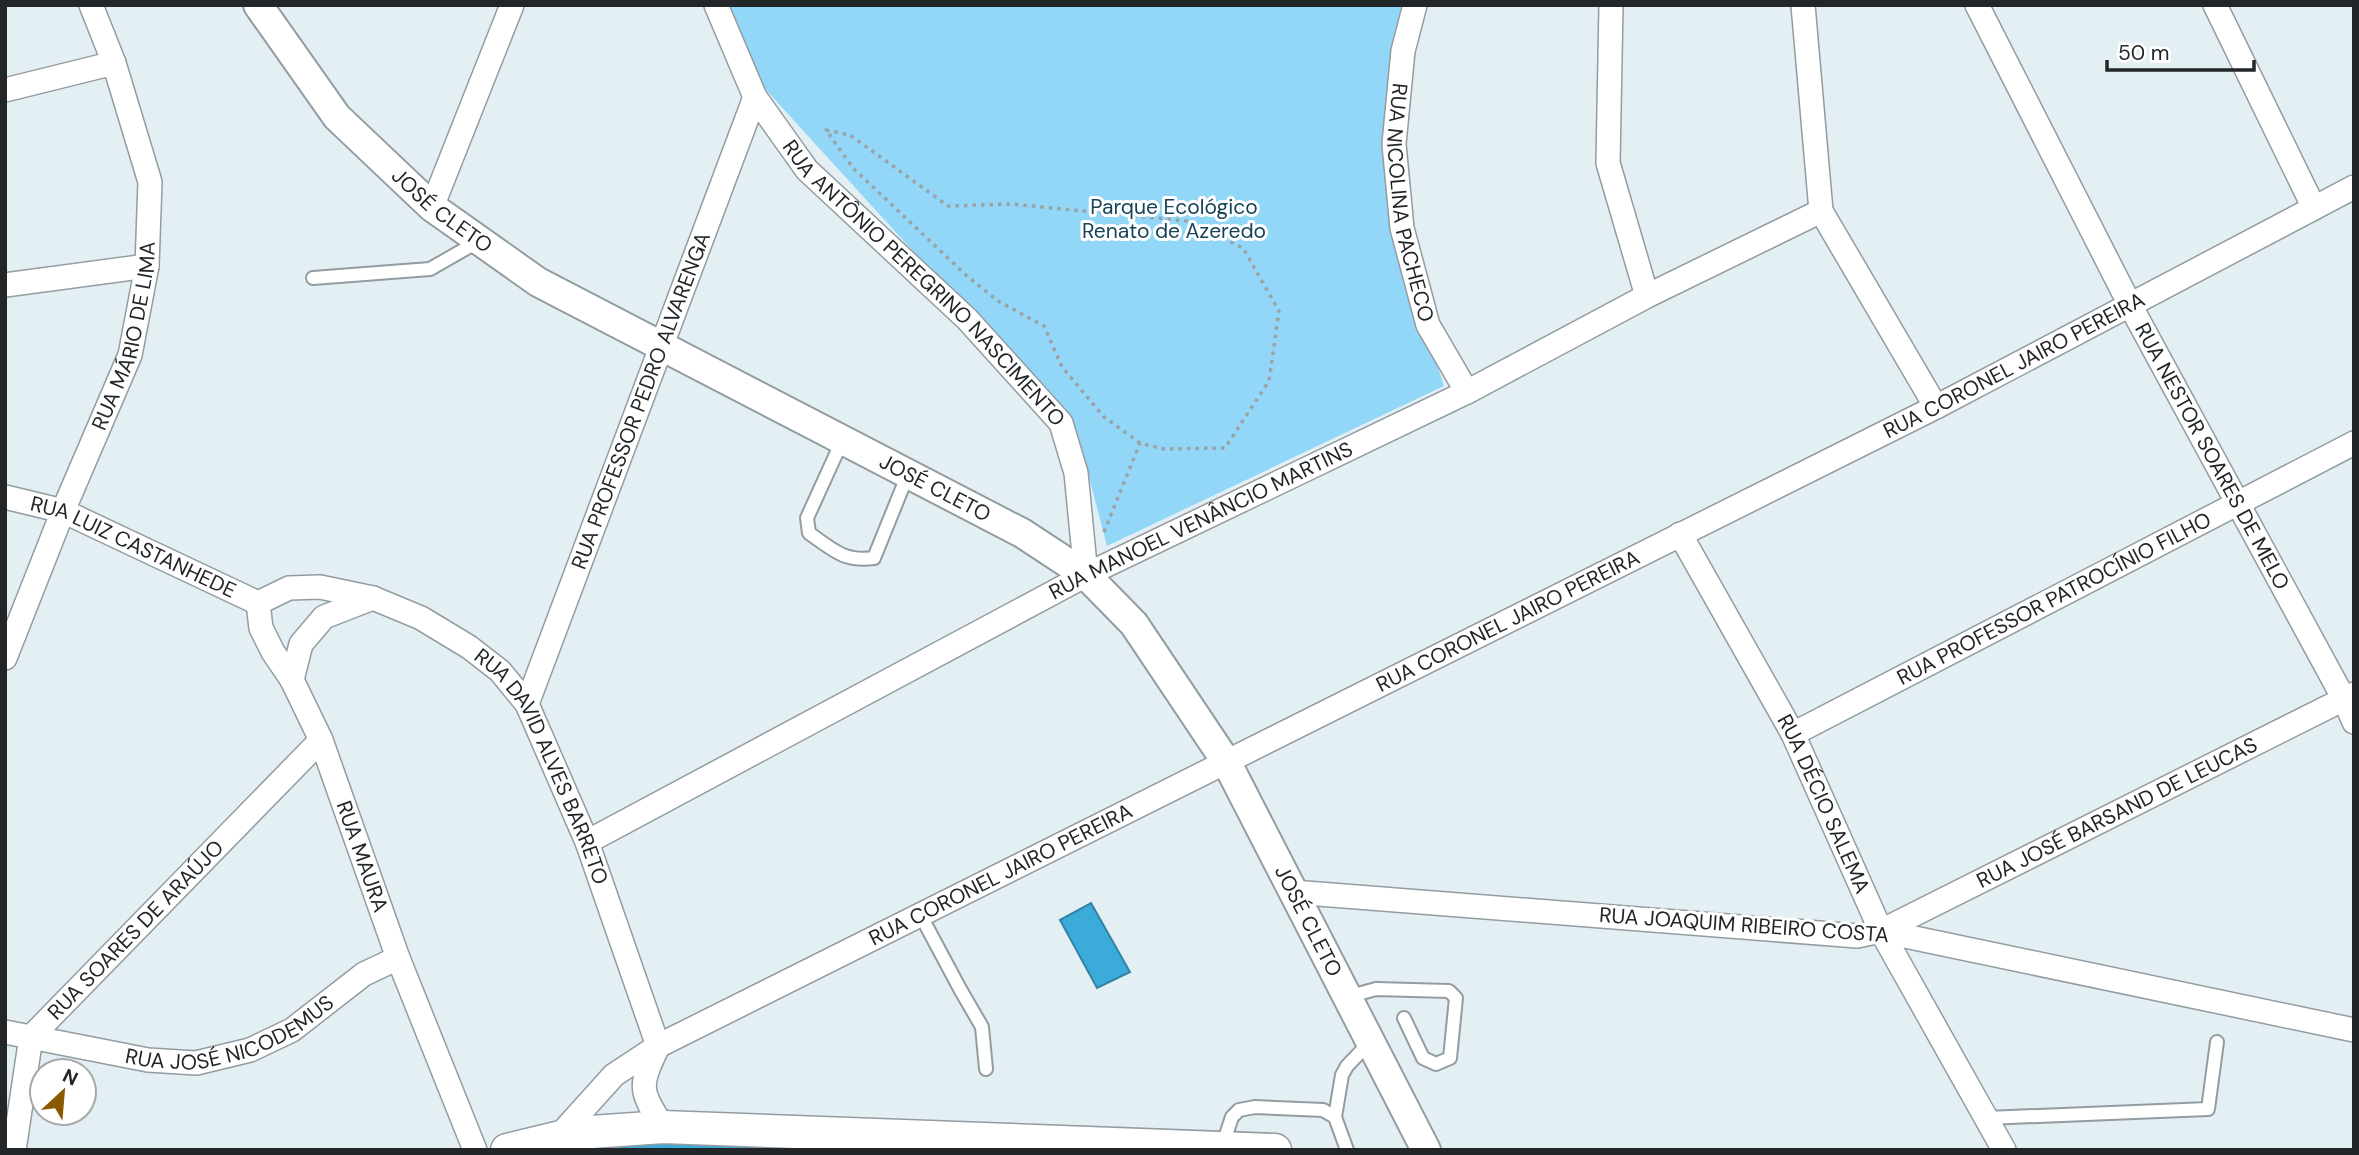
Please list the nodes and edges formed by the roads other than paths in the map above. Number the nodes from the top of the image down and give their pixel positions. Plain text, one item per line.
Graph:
1 (91, 5) edge
2 (258, 5) edge
3 (512, 5) edge
4 (716, 5) edge
5 (1415, 5) edge
6 (1611, 5) edge
7 (1803, 5) edge
8 (1977, 5) edge
9 (2215, 5) edge
10 (114, 63) junction
11 (5, 90) edge
12 (755, 97) junction
13 (2354, 187) edge
14 (432, 207) junction
15 (2314, 208) junction
16 (1821, 211) junction
17 (479, 241) junction
18 (148, 266) junction
19 (313, 278) dead end
20 (5, 285) edge
21 (1647, 296) junction
22 (2130, 305) junction
23 (660, 347) junction
24 (1468, 392) junction
25 (1936, 407) junction
26 (842, 441) junction
27 (2354, 443) edge
28 (908, 474) junction
29 (5, 497) edge
30 (2236, 502) junction
31 (63, 511) junction
32 (1680, 534) junction
33 (1086, 575) junction
34 (320, 587) joint
35 (373, 598) junction
36 (258, 603) junction
37 (5, 658) edge
38 (292, 680) junction
39 (2349, 697) edge
40 (527, 704) junction
41 (2354, 722) edge
42 (1793, 734) junction
43 (321, 740) junction
44 (1227, 763) junction
45 (587, 842) junction
46 (1293, 892) junction
47 (921, 916) junction
48 (1881, 931) junction
49 (398, 958) junction
50 (1347, 997) junction
51 (1404, 1018) dead end
52 (2354, 1030) edge
53 (5, 1032) edge
54 (31, 1037) junction
55 (1370, 1042) junction
56 (2217, 1042) dead end
57 (658, 1046) junction
58 (986, 1069) dead end
59 (1335, 1117) junction
60 (1986, 1118) junction
61 (663, 1127) junction
62 (559, 1136) junction
63 (1222, 1148) junction
64 (14, 1150) edge
65 (475, 1150) edge
66 (506, 1150) edge
67 (1275, 1150) edge
68 (1347, 1150) edge
69 (1426, 1150) edge
70 (2004, 1150) edge

1 - 10 street, RUA MÁRIO DE LIMA
2 - 14 street, JOSÉ CLETO
3 - 14 street
4 - 12 street, RUA ANTÔNIO PEREGRINO NASCIMENTO
5 - 24 street, RUA NICOLINA PACHECO
6 - 21 street
7 - 16 street
8 - 22 street, RUA NESTOR SOARES DE MELO
9 - 15 street
10 - 11 street
10 - 18 street, RUA MÁRIO DE LIMA
12 - 23 street, RUA PROFESSOR PEDRO ALVARENGA
12 - 33 street, RUA ANTÔNIO PEREGRINO NASCIMENTO
13 - 15 street, RUA CORONEL JAIRO PEREIRA
14 - 17 street, JOSÉ CLETO
15 - 22 street, RUA CORONEL JAIRO PEREIRA
16 - 21 street, RUA MANOEL VENÂNCIO MARTINS
16 - 25 street
17 - 19 lane
17 - 23 street, JOSÉ CLETO
18 - 20 street
18 - 31 street, RUA MÁRIO DE LIMA
21 - 24 street, RUA MANOEL VENÂNCIO MARTINS
22 - 25 street, RUA CORONEL JAIRO PEREIRA
22 - 30 street, RUA NESTOR SOARES DE MELO
23 - 26 street, JOSÉ CLETO
23 - 40 street, RUA PROFESSOR PEDRO ALVARENGA
24 - 33 street, RUA MANOEL VENÂNCIO MARTINS
25 - 32 street, RUA CORONEL JAIRO PEREIRA
26 - 28 street, JOSÉ CLETO
26 - 28 lane
27 - 30 street, RUA PROFESSOR PATROCÍNIO FILHO
28 - 33 street, JOSÉ CLETO
29 - 31 street, RUA LUIZ CASTANHEDE
30 - 39 street, RUA NESTOR SOARES DE MELO
30 - 42 street, RUA PROFESSOR PATROCÍNIO FILHO
31 - 36 street, RUA LUIZ CASTANHEDE
31 - 37 street, RUA MÁRIO DE LIMA
32 - 42 street, RUA DÉCIO SALEMA
32 - 44 street, RUA CORONEL JAIRO PEREIRA
33 - 44 street, JOSÉ CLETO
33 - 45 street, RUA MANOEL VENÂNCIO MARTINS
34 - 35 street, RUA DAVID ALVES BARRETO
34 - 36 street, RUA LUIZ CASTANHEDE
35 - 38 street
35 - 40 street, RUA DAVID ALVES BARRETO
36 - 38 street, RUA LUIZ CASTANHEDE
38 - 43 street, RUA MAURA
39 - 41 street, RUA NESTOR SOARES DE MELO
39 - 48 street, RUA JOSÉ BARSAND DE LEUCAS
40 - 45 street, RUA DAVID ALVES BARRETO
42 - 48 street, RUA DÉCIO SALEMA
43 - 49 street, RUA MAURA
43 - 54 street, RUA SOARES DE ARAÚJO
44 - 46 street, JOSÉ CLETO
44 - 47 street, RUA CORONEL JAIRO PEREIRA
45 - 57 street, RUA DAVID ALVES BARRETO
46 - 48 street, RUA JOAQUIM RIBEIRO COSTA
46 - 50 street, JOSÉ CLETO
47 - 57 street, RUA CORONEL JAIRO PEREIRA
47 - 58 lane
48 - 52 street, RUA JOAQUIM RIBEIRO COSTA
48 - 60 street, RUA DÉCIO SALEMA
49 - 54 street, RUA JOSÉ NICODEMUS
49 - 65 street, RUA MAURA
50 - 51 lane
50 - 55 street, JOSÉ CLETO
53 - 54 street, RUA JOSÉ NICODEMUS
54 - 64 street, RUA SOARES DE ARAÚJO
55 - 59 lane
55 - 69 street, JOSÉ CLETO
56 - 60 lane
57 - 61 street
57 - 62 street, RUA CORONEL JAIRO PEREIRA
59 - 63 lane
59 - 68 lane
60 - 70 street, RUA DÉCIO SALEMA
61 - 62 main road
61 - 63 main road
62 - 66 main road
63 - 67 main road

